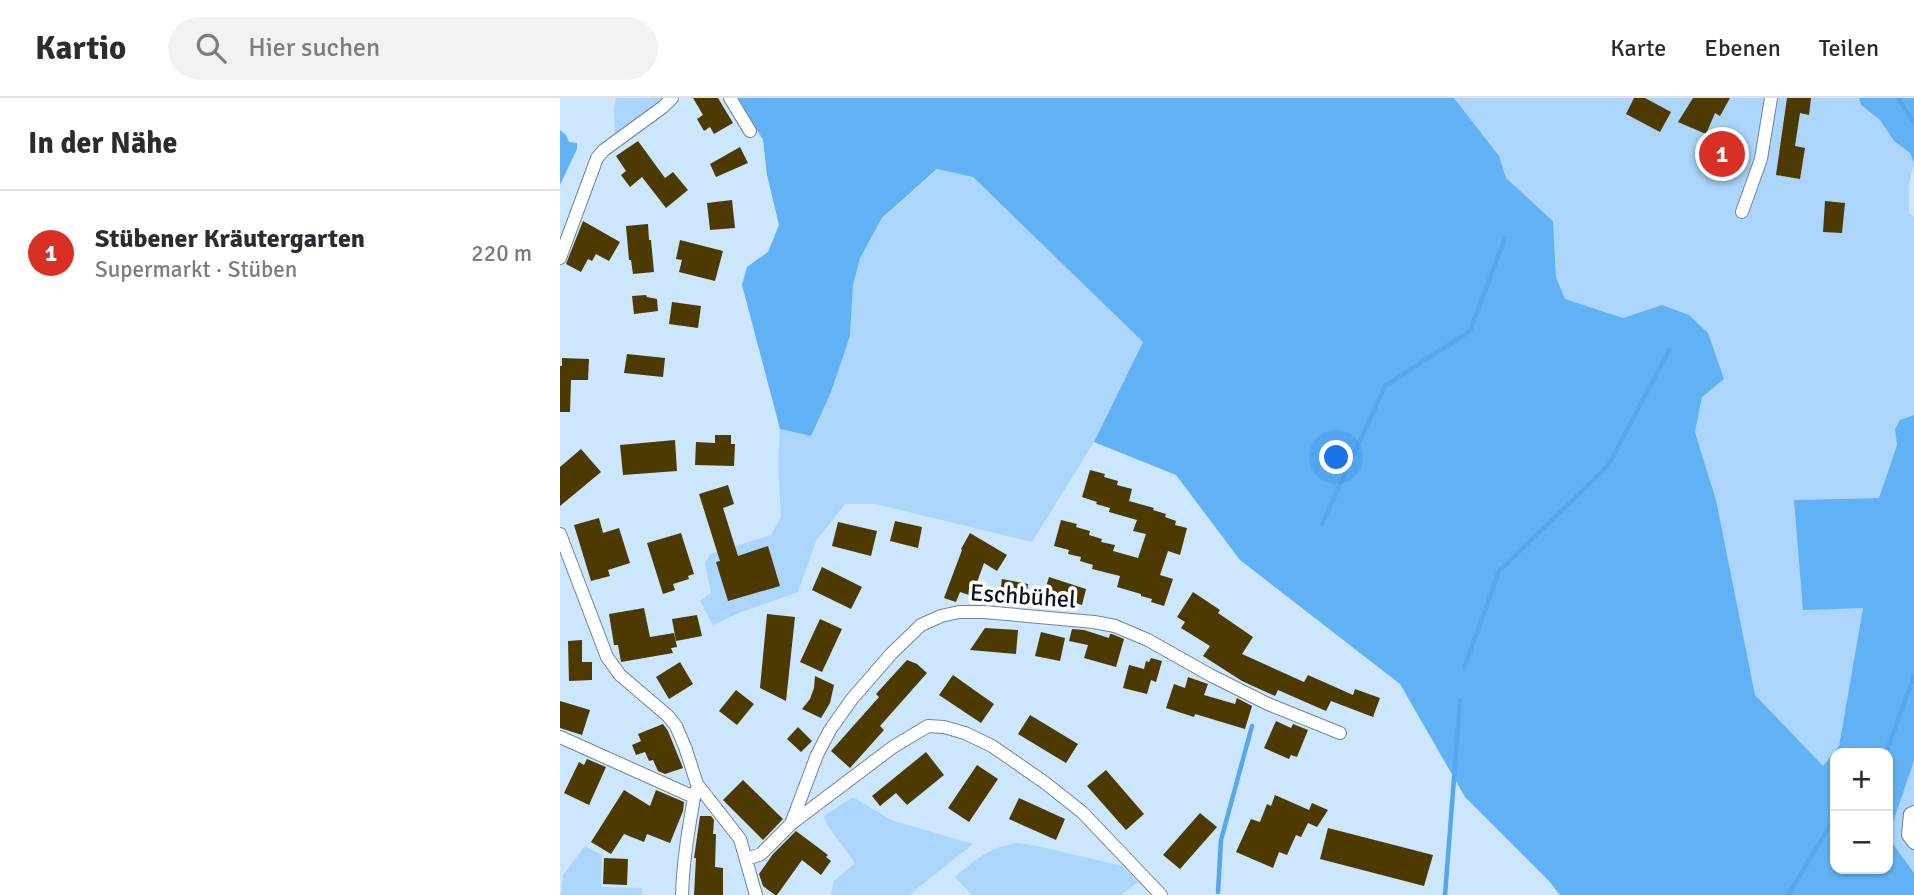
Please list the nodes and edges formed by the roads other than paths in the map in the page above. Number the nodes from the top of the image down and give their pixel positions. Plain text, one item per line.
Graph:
1 (672, 98) edge
2 (730, 98) edge
3 (1771, 98) edge
4 (750, 131) dead end
5 (1742, 212) dead end
6 (560, 258) edge
7 (560, 534) edge
8 (1340, 733) dead end
9 (560, 737) edge
10 (697, 784) junction
11 (694, 797) junction
12 (1914, 812) edge
13 (791, 824) junction
14 (1914, 843) edge
15 (747, 859) junction
16 (682, 895) edge
17 (756, 895) edge
18 (1161, 895) edge

1 - 6 street
2 - 4 street
3 - 5 street
7 - 10 street
8 - 13 street, Eschbühel
9 - 11 street
10 - 11 street
10 - 15 street
11 - 16 street
12 - 14 street
13 - 15 street
13 - 18 street
15 - 17 street

